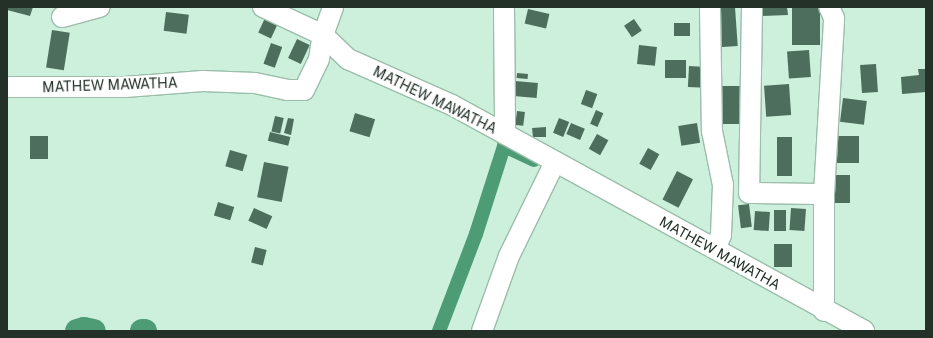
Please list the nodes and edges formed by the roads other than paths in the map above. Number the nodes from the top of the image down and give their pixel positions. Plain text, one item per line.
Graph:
1 (100, 7) edge
2 (263, 7) edge
3 (333, 7) edge
4 (504, 7) edge
5 (710, 7) edge
6 (752, 7) edge
7 (829, 7) edge
8 (62, 18) dead end
9 (323, 35) junction
10 (7, 87) edge
11 (505, 134) junction
12 (555, 162) junction
13 (824, 194) junction
14 (715, 249) junction
15 (824, 311) junction
16 (482, 331) edge
17 (864, 331) edge

1 - 8 street
2 - 9 street
3 - 9 street
4 - 11 street
5 - 14 street
6 - 13 street
7 - 13 street
9 - 10 street, MATHEW MAWATHA
9 - 11 street, MATHEW MAWATHA
11 - 12 street, MATHEW MAWATHA
12 - 14 street, MATHEW MAWATHA
12 - 16 street
13 - 15 street
14 - 15 street, MATHEW MAWATHA
15 - 17 street, MATHEW MAWATHA

